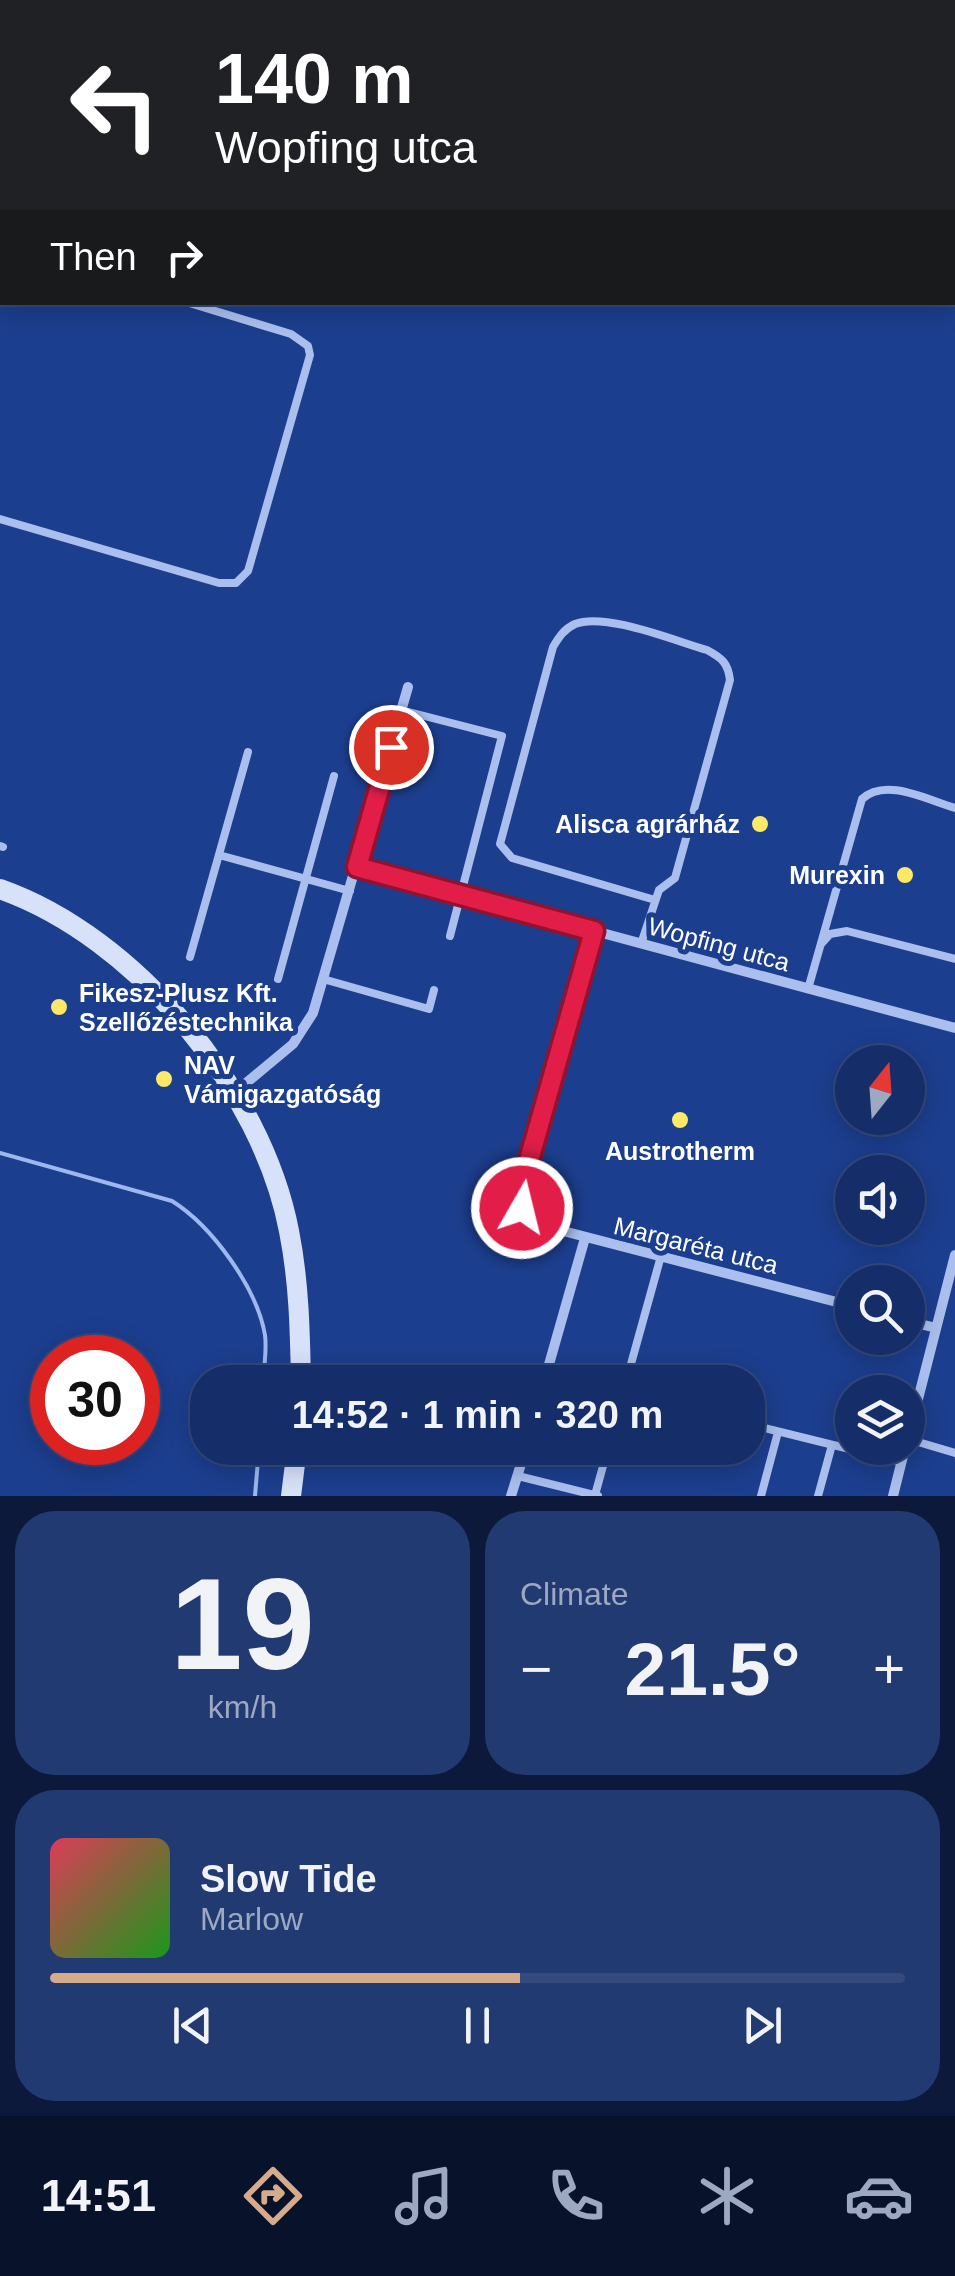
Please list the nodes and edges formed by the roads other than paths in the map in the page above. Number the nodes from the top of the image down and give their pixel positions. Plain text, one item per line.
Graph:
1 (196, 305) edge
2 (0, 519) edge
3 (408, 687) dead end
4 (401, 710) junction
5 (248, 752) dead end
6 (334, 776) dead end
7 (955, 808) edge
8 (219, 854) junction
9 (357, 867) junction
10 (306, 879) junction
11 (0, 890) edge
12 (350, 891) junction
13 (460, 895) junction
14 (656, 900) junction
15 (594, 931) junction
16 (450, 936) dead end
17 (642, 944) junction
18 (819, 948) junction
19 (190, 957) dead end
20 (955, 960) edge
21 (278, 979) dead end
22 (323, 979) junction
23 (808, 988) junction
24 (434, 990) dead end
25 (955, 1028) edge
26 (234, 1093) junction
27 (586, 1238) junction
28 (955, 1255) edge
29 (661, 1256) junction
30 (953, 1269) edge
31 (835, 1302) edge
32 (925, 1325) edge
33 (936, 1328) junction
34 (301, 1365) edge
35 (549, 1365) edge
36 (631, 1365) edge
37 (924, 1375) edge
38 (765, 1429) edge
39 (778, 1432) junction
40 (925, 1444) edge
41 (832, 1445) junction
42 (835, 1446) edge
43 (955, 1453) edge
44 (295, 1465) edge
45 (521, 1465) edge
46 (604, 1465) edge
47 (901, 1465) edge
48 (518, 1476) junction
49 (292, 1496) edge
50 (512, 1496) edge
51 (597, 1496) edge
52 (762, 1496) edge
53 (818, 1496) edge
54 (893, 1496) edge

1 - 2 lane
3 - 4 street
4 - 9 street
4 - 13 lane
5 - 8 lane
6 - 10 lane
7 - 18 lane
8 - 10 lane
8 - 19 lane
9 - 12 street
9 - 13 street, Wopfing utca
10 - 12 lane
10 - 21 lane
11 - 26 main road
12 - 22 street
13 - 15 street, Wopfing utca
13 - 16 lane
14 - 14 lane
14 - 17 lane
15 - 17 street, Wopfing utca
15 - 27 street, Margaréta utca
17 - 23 street, Wopfing utca
18 - 20 lane
18 - 23 lane
22 - 24 lane
22 - 26 street
23 - 25 street, Wopfing utca
26 - 34 main road
27 - 29 street, Margaréta utca
27 - 35 street
28 - 30 street
29 - 31 street, Margaréta utca
29 - 36 lane
30 - 33 street
32 - 33 street
33 - 37 street
38 - 39 lane
39 - 41 lane
39 - 52 lane
40 - 43 lane
41 - 42 lane
41 - 53 lane
44 - 49 main road
45 - 48 street
46 - 51 lane
47 - 54 street
48 - 50 street
48 - 51 lane

